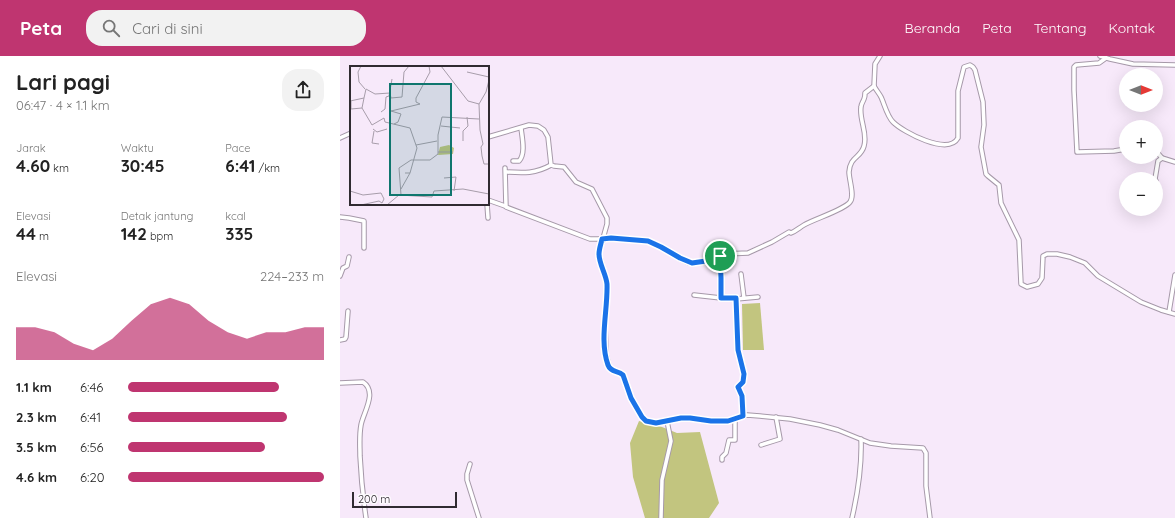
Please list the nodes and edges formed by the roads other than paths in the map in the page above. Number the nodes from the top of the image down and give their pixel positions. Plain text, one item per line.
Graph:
1 (880, 56) edge
2 (1100, 56) edge
3 (1105, 57) edge
4 (1175, 65) edge
5 (874, 86) junction
6 (521, 128) junction
7 (350, 133) edge
8 (489, 137) edge
9 (340, 138) edge
10 (1119, 151) edge
11 (1163, 158) edge
12 (512, 161) dead end
13 (1175, 162) edge
14 (551, 165) junction
15 (489, 200) edge
16 (487, 205) edge
17 (505, 206) junction
18 (340, 217) edge
19 (488, 218) dead end
20 (602, 239) junction
21 (364, 248) dead end
22 (720, 256) junction
23 (349, 257) dead end
24 (741, 274) dead end
25 (1175, 275) edge
26 (340, 276) edge
27 (694, 295) dead end
28 (758, 297) dead end
29 (721, 298) junction
30 (736, 298) junction
31 (744, 298) junction
32 (348, 311) dead end
33 (1169, 312) junction
34 (1175, 314) edge
35 (340, 340) edge
36 (340, 383) edge
37 (743, 416) junction
38 (776, 417) junction
39 (735, 419) junction
40 (667, 422) junction
41 (861, 439) junction
42 (761, 445) dead end
43 (722, 460) dead end
44 (470, 464) dead end
45 (366, 518) edge
46 (479, 518) edge
47 (661, 518) edge
48 (852, 518) edge
49 (930, 518) edge

1 - 5 street
2 - 3 street
3 - 4 street
3 - 10 street
5 - 22 street
5 - 33 street
6 - 8 street
6 - 12 street
6 - 14 street
7 - 9 street
11 - 13 street
14 - 17 street
14 - 20 street
15 - 17 street
16 - 19 street
17 - 20 street
18 - 21 street
20 - 22 street
20 - 40 street
22 - 29 street
23 - 26 street
24 - 31 street
25 - 33 street
27 - 29 street
28 - 31 street
29 - 30 street
30 - 31 street
30 - 37 street
32 - 35 street
33 - 34 street
36 - 45 street
37 - 38 street
37 - 39 street
38 - 41 street
38 - 42 street
39 - 40 street
39 - 43 street
40 - 47 street
41 - 48 street
41 - 49 street
44 - 46 street

